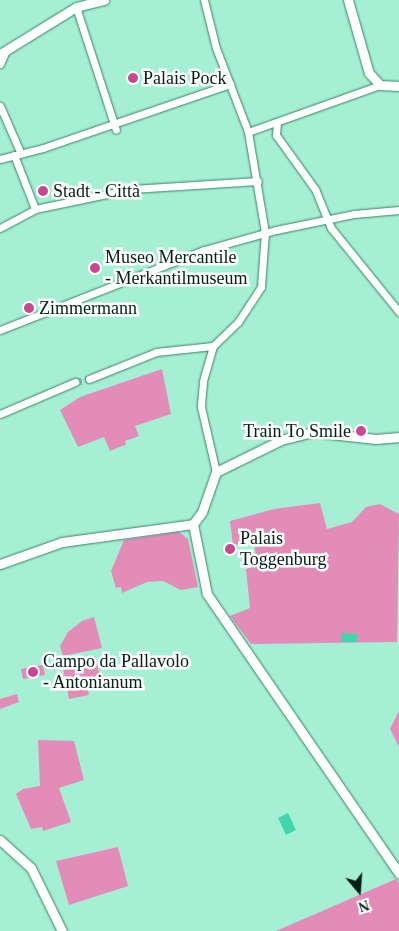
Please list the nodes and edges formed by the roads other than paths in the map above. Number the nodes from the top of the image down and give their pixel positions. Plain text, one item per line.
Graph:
1 (104, 0) edge
2 (204, 0) edge
3 (348, 0) edge
4 (94, 1) edge
5 (76, 7) junction
6 (2, 53) edge
7 (0, 64) edge
8 (230, 84) junction
9 (380, 85) junction
10 (399, 86) edge
11 (0, 106) edge
12 (277, 123) junction
13 (115, 126) junction
14 (248, 132) junction
15 (17, 155) junction
16 (0, 159) edge
17 (258, 181) junction
18 (35, 209) junction
19 (399, 210) edge
20 (328, 220) junction
21 (0, 228) edge
22 (265, 232) junction
23 (399, 312) edge
24 (0, 330) edge
25 (213, 346) junction
26 (88, 379) tunnel mouth
27 (75, 382) tunnel mouth
28 (0, 414) edge
29 (399, 437) edge
30 (216, 472) junction
31 (193, 524) junction
32 (0, 564) edge
33 (0, 840) edge
34 (399, 873) edge
35 (62, 931) edge

1 - 4 street
2 - 8 street
3 - 9 street
4 - 5 street
5 - 6 street
5 - 13 street
6 - 7 street
8 - 13 street
8 - 14 street
9 - 10 street
9 - 12 street
11 - 15 street
12 - 14 street
12 - 20 street
13 - 15 street
14 - 17 street
15 - 16 street
15 - 18 street
17 - 18 street
17 - 22 street
18 - 21 street
19 - 20 street
20 - 22 street
20 - 23 street
22 - 24 street
22 - 25 street
25 - 26 street
25 - 30 street
27 - 28 street
29 - 30 street
30 - 31 street
31 - 32 street
31 - 34 street
33 - 35 street

